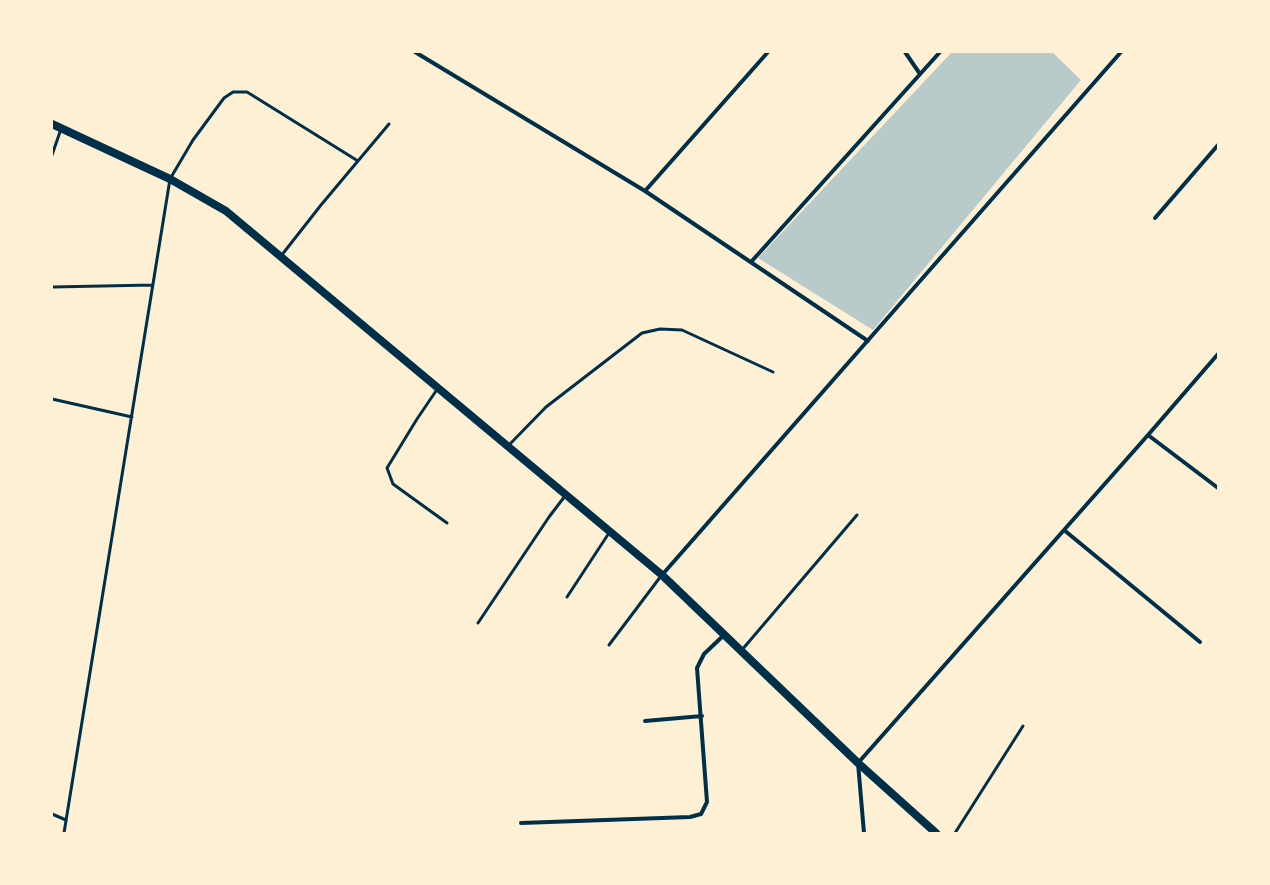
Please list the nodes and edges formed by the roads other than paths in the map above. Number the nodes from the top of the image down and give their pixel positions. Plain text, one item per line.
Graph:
1 (416, 52) edge
2 (768, 52) edge
3 (905, 52) edge
4 (940, 52) edge
5 (1121, 52) edge
6 (920, 74) junction
7 (52, 124) edge
8 (389, 124) dead end
9 (61, 129) junction
10 (1218, 145) edge
11 (52, 155) edge
12 (358, 161) junction
13 (170, 179) junction
14 (645, 191) junction
15 (1155, 218) dead end
16 (280, 257) junction
17 (751, 262) junction
18 (153, 285) junction
19 (52, 287) edge
20 (868, 341) junction
21 (1218, 354) edge
22 (773, 372) dead end
23 (438, 388) junction
24 (52, 399) edge
25 (132, 417) junction
26 (1148, 435) junction
27 (508, 446) junction
28 (1218, 488) edge
29 (566, 495) junction
30 (857, 515) dead end
31 (446, 523) dead end
32 (1064, 530) junction
33 (610, 531) junction
34 (662, 575) junction
35 (567, 597) dead end
36 (478, 623) dead end
37 (725, 635) junction
38 (1200, 642) dead end
39 (609, 645) dead end
40 (741, 651) junction
41 (702, 716) junction
42 (645, 721) dead end
43 (1024, 726) dead end
44 (858, 763) junction
45 (52, 814) edge
46 (66, 820) junction
47 (520, 823) dead end
48 (64, 833) edge
49 (864, 833) edge
50 (936, 833) edge
51 (955, 833) edge

1 - 14 street
2 - 14 street
3 - 6 street
4 - 6 street
5 - 20 street
6 - 17 street
7 - 9 main road
8 - 12 lane
9 - 11 lane
9 - 13 main road
10 - 15 street
12 - 13 lane
12 - 16 lane
13 - 16 main road
13 - 18 lane
14 - 17 street
16 - 23 main road
17 - 20 street
18 - 19 lane
18 - 25 lane
20 - 34 street
21 - 26 street
22 - 27 lane
23 - 27 main road
23 - 31 lane
24 - 25 lane
25 - 46 lane
26 - 28 street
26 - 32 street
27 - 29 main road
29 - 33 main road
29 - 36 lane
30 - 40 lane
32 - 38 street
32 - 44 street
33 - 34 main road
33 - 35 lane
34 - 37 main road
34 - 39 lane
37 - 40 main road
37 - 41 street
40 - 44 main road
41 - 42 street
41 - 47 street
43 - 51 lane
44 - 49 street
44 - 50 main road
45 - 46 lane
46 - 48 lane

